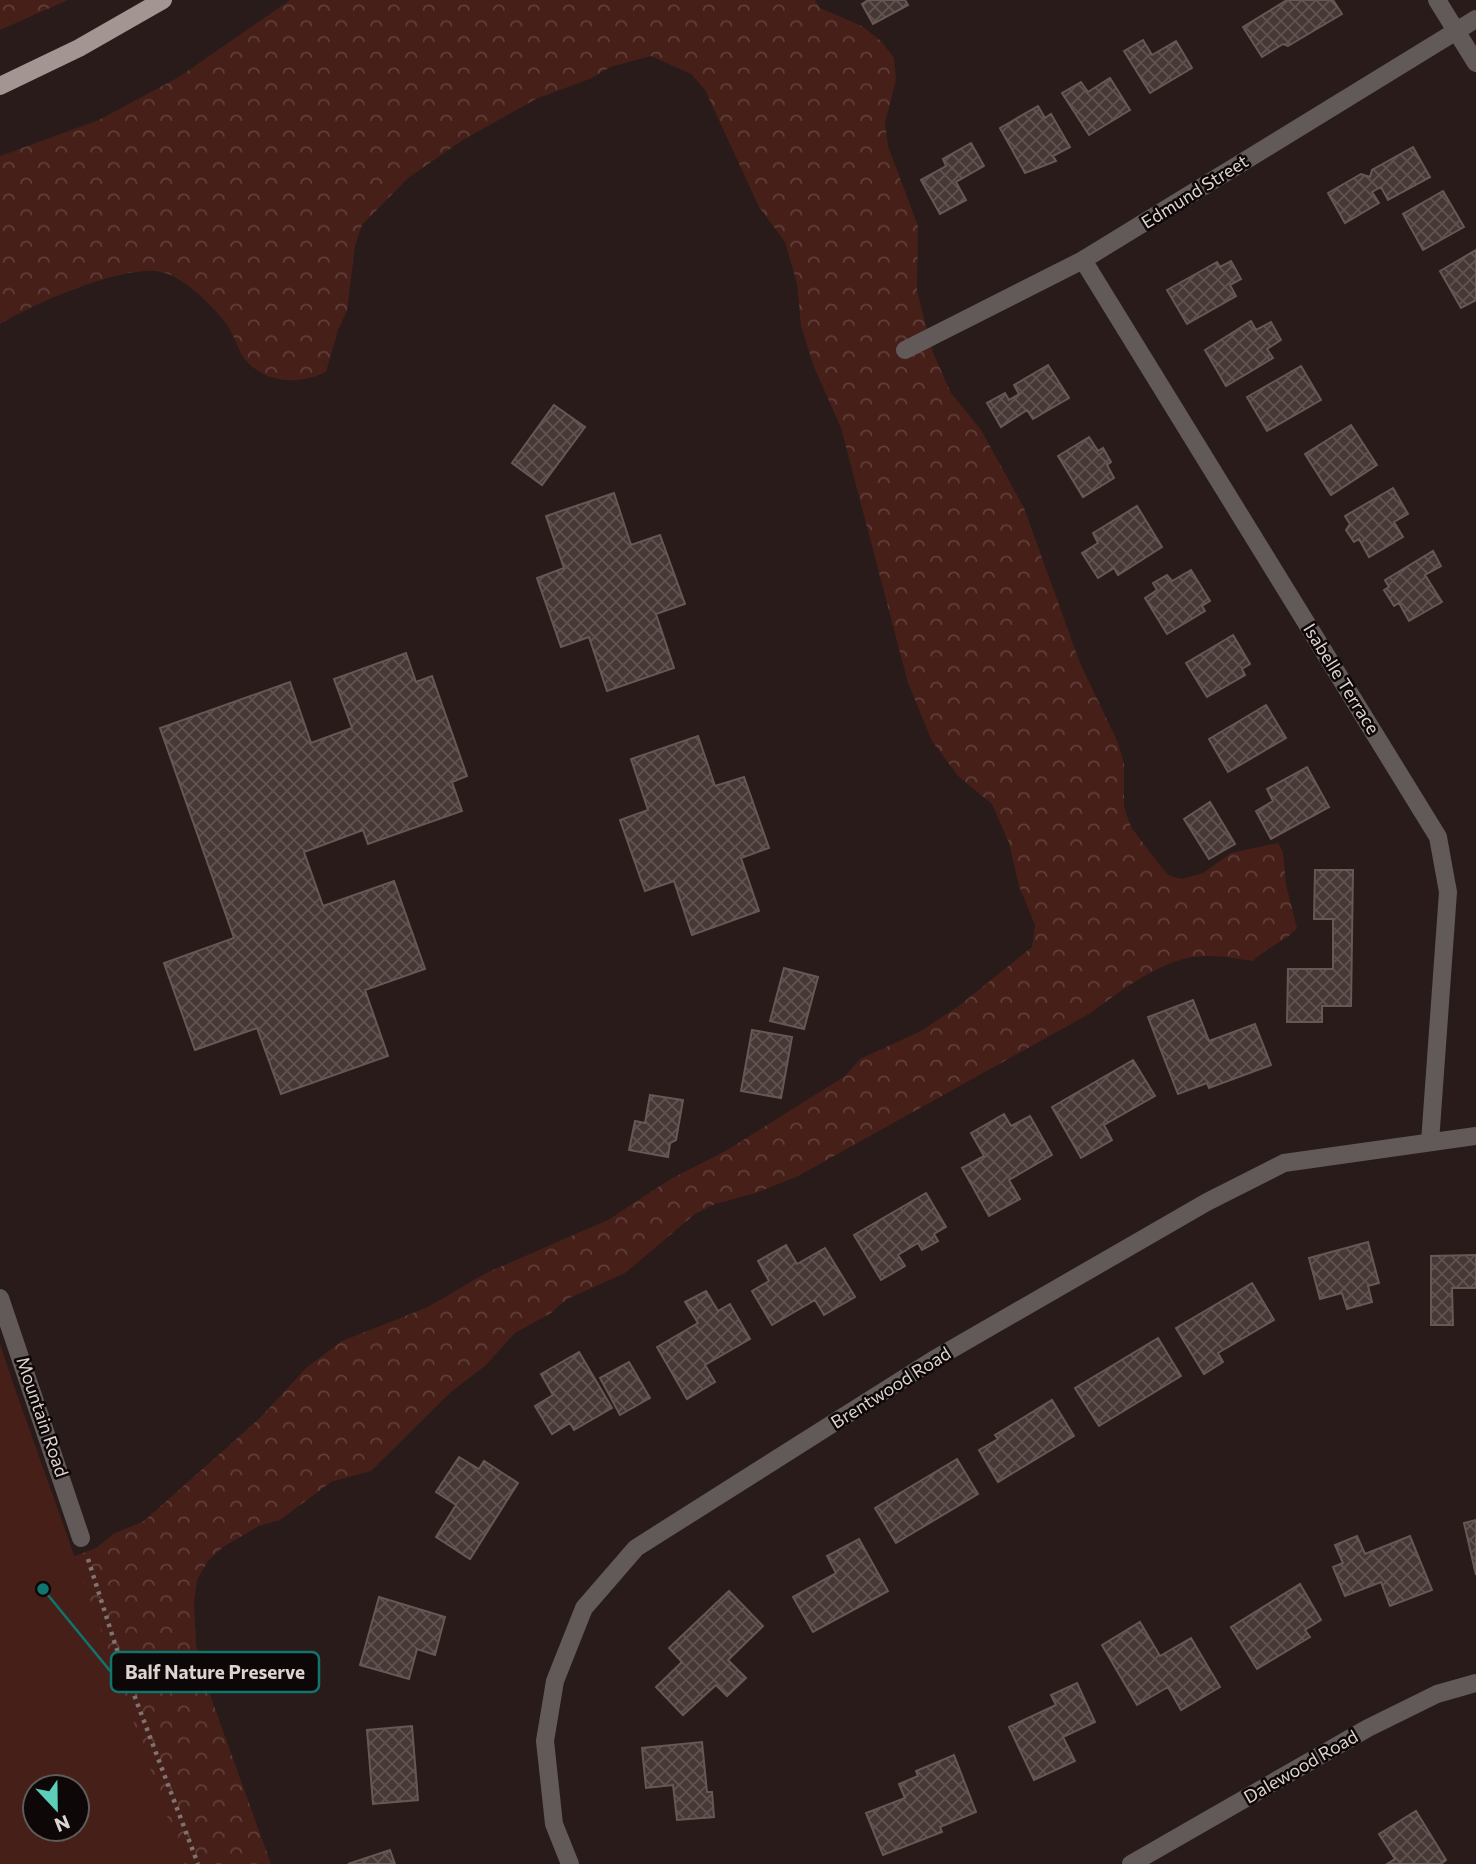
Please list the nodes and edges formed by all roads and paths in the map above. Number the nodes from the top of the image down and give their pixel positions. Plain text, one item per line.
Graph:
1 (163, 0) edge
2 (1437, 0) edge
3 (1476, 19) edge
4 (1456, 31) junction
5 (1476, 63) edge
6 (0, 86) edge
7 (1083, 260) junction
8 (905, 350) dead end
9 (1476, 1136) edge
10 (1430, 1142) junction
11 (0, 1298) edge
12 (81, 1538) joint
13 (1476, 1683) edge
14 (198, 1864) edge
15 (570, 1864) edge
16 (1131, 1864) edge

1 - 6 main road
2 - 4 street
3 - 4 street, Edmund Street
4 - 5 street
4 - 7 street, Edmund Street
7 - 8 street, Edmund Street
7 - 10 street, Isabelle Terrace
9 - 10 street, Brentwood Road
10 - 15 street, Brentwood Road
11 - 12 street, Mountain Road
12 - 14 path
13 - 16 street, Dalewood Road

